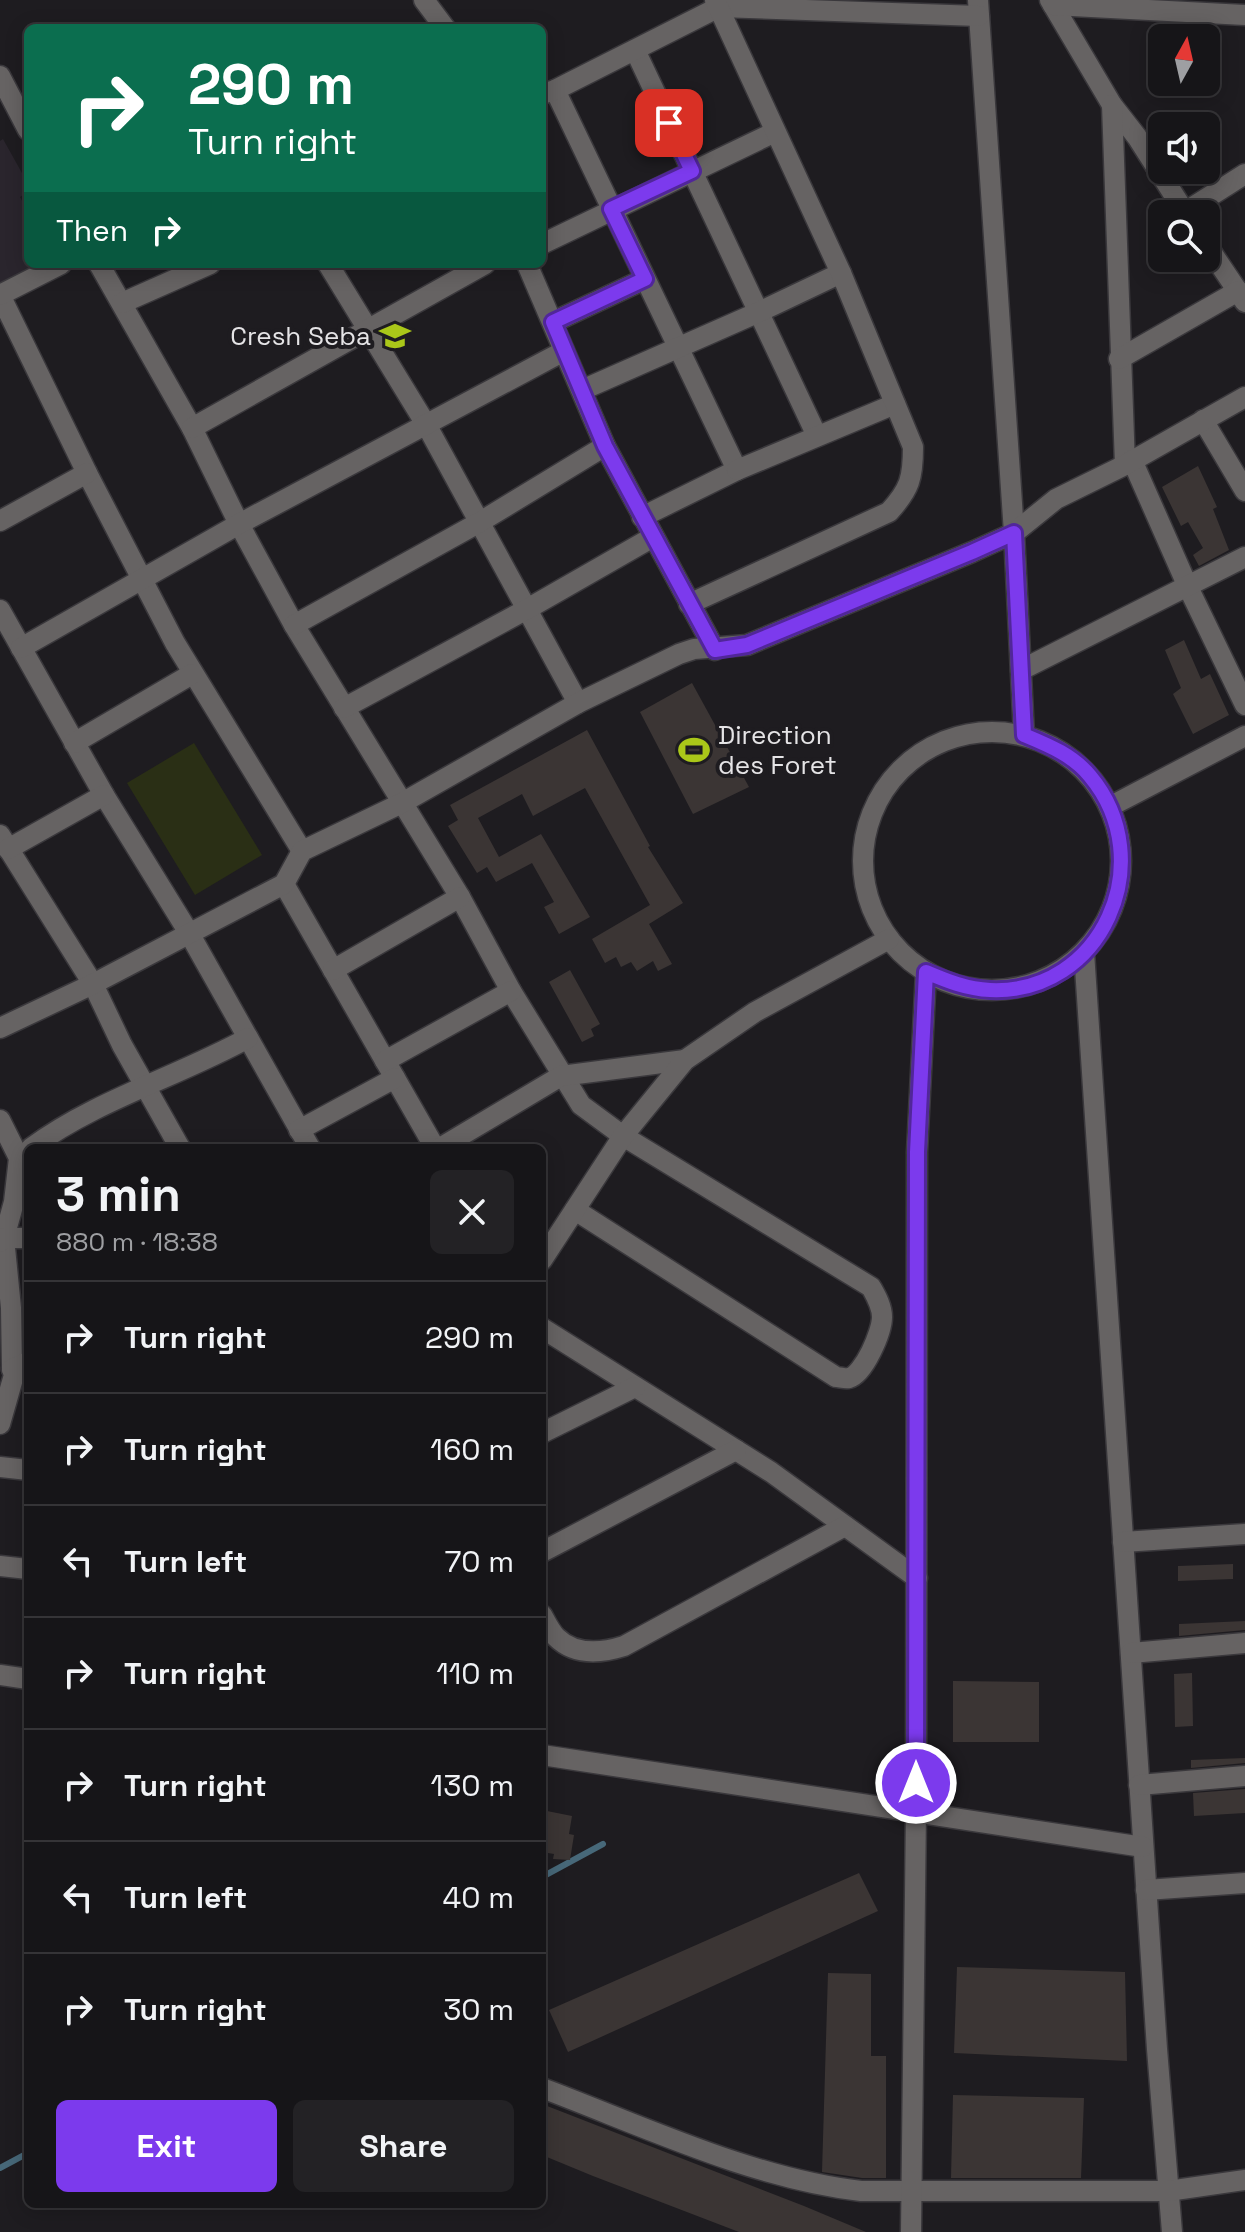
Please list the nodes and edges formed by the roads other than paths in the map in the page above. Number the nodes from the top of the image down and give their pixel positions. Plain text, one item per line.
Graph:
1 (412, 0) edge
2 (424, 0) edge
3 (1051, 2) edge
4 (717, 4) edge
5 (979, 8) edge
6 (1245, 15) edge
7 (428, 24) edge
8 (442, 24) edge
9 (635, 50) junction
10 (0, 76) edge
11 (548, 92) edge
12 (1112, 105) junction
13 (24, 122) edge
14 (775, 132) junction
15 (692, 171) junction
16 (1245, 174) edge
17 (1177, 200) edge
18 (1205, 200) edge
19 (611, 209) junction
20 (546, 242) edge
21 (1220, 265) edge
22 (53, 268) edge
23 (101, 268) edge
24 (201, 268) edge
25 (330, 268) edge
26 (478, 268) edge
27 (529, 268) edge
28 (841, 273) junction
29 (645, 279) junction
30 (0, 295) edge
31 (1241, 297) edge
32 (122, 303) junction
33 (759, 312) junction
34 (553, 322) junction
35 (368, 329) junction
36 (678, 347) junction
37 (564, 351) junction
38 (1119, 359) junction
39 (582, 390) junction
40 (1245, 397) edge
41 (895, 404) junction
42 (1203, 420) junction
43 (427, 426) junction
44 (192, 428) junction
45 (817, 436) junction
46 (605, 446) junction
47 (1128, 463) junction
48 (737, 470) junction
49 (87, 473) junction
50 (1245, 491) edge
51 (642, 517) junction
52 (0, 521) edge
53 (480, 522) junction
54 (239, 524) junction
55 (1014, 533) junction
56 (653, 537) junction
57 (1245, 557) edge
58 (141, 579) junction
59 (1188, 587) junction
60 (689, 604) junction
61 (529, 608) junction
62 (0, 610) edge
63 (294, 625) junction
64 (21, 648) junction
65 (715, 650) junction
66 (1021, 670) junction
67 (192, 674) junction
68 (578, 703) junction
69 (1245, 705) edge
70 (344, 708) junction
71 (1024, 735) junction
72 (1245, 736) edge
73 (74, 743) junction
74 (104, 795) junction
75 (402, 803) junction
76 (1111, 806) junction
77 (4, 842) edge
78 (302, 851) junction
79 (284, 884) junction
80 (460, 897) junction
81 (189, 933) junction
82 (889, 939) junction
83 (1084, 952) junction
84 (333, 970) junction
85 (926, 972) junction
86 (93, 984) junction
87 (511, 991) junction
88 (0, 1028) edge
89 (248, 1038) junction
90 (685, 1060) junction
91 (390, 1070) junction
92 (561, 1076) junction
93 (146, 1087) junction
94 (0, 1120) edge
95 (299, 1130) junction
96 (623, 1136) junction
97 (38, 1144) edge
98 (178, 1144) edge
99 (308, 1144) edge
100 (435, 1144) edge
101 (444, 1144) edge
102 (24, 1150) edge
103 (24, 1154) edge
104 (24, 1160) edge
105 (0, 1175) edge
106 (575, 1210) junction
107 (24, 1238) edge
108 (2, 1240) edge
109 (546, 1254) edge
110 (546, 1331) edge
111 (16, 1371) edge
112 (635, 1387) junction
113 (0, 1424) edge
114 (546, 1431) edge
115 (736, 1450) junction
116 (0, 1467) edge
117 (24, 1470) edge
118 (845, 1526) junction
119 (1245, 1534) edge
120 (1123, 1542) junction
121 (546, 1550) edge
122 (0, 1566) edge
123 (24, 1569) edge
124 (917, 1578) junction
125 (546, 1621) edge
126 (1245, 1643) edge
127 (1131, 1653) junction
128 (0, 1675) edge
129 (24, 1678) edge
130 (546, 1756) edge
131 (1245, 1776) edge
132 (1139, 1785) junction
133 (916, 1810) junction
134 (1143, 1847) junction
135 (1245, 1883) edge
136 (1146, 1890) junction
137 (546, 2090) edge
138 (1245, 2180) edge
139 (912, 2191) junction
140 (1168, 2191) junction
141 (911, 2232) edge
142 (1172, 2232) edge

1 - 7 street
2 - 8 street
3 - 6 street
3 - 12 street
4 - 5 street
4 - 9 street
4 - 14 street
5 - 55 street
9 - 11 street
9 - 15 street
10 - 13 street
11 - 19 street
12 - 17 street
12 - 38 street
14 - 15 street
14 - 28 street
15 - 19 street
15 - 33 street
16 - 18 street
19 - 20 street
19 - 29 street
21 - 31 street
22 - 30 street
23 - 32 street
24 - 32 street
25 - 35 street
26 - 35 street
27 - 34 street
28 - 33 street
28 - 41 street
29 - 34 street
29 - 36 street
30 - 49 street
31 - 38 street
32 - 44 street
33 - 36 street
33 - 45 street
34 - 37 street
35 - 43 street
35 - 44 street
36 - 39 street
36 - 48 street
37 - 39 street
37 - 43 street
38 - 47 street
39 - 46 street
40 - 42 street
41 - 45 street
41 - 60 street
42 - 47 street
42 - 50 street
43 - 53 street
43 - 54 street
44 - 54 street
45 - 48 street
46 - 51 street
46 - 53 street
47 - 55 street
47 - 59 street
48 - 51 street
49 - 52 street
49 - 58 street
51 - 56 street
53 - 61 street
53 - 63 street
54 - 58 street
54 - 63 street
55 - 65 street
55 - 66 street
56 - 60 street
56 - 61 street
57 - 59 street
58 - 64 street
58 - 67 street
59 - 66 street
59 - 69 street
60 - 65 street
61 - 68 street
61 - 70 street
62 - 64 street
63 - 70 street
64 - 73 street
65 - 68 street
66 - 71 street
67 - 73 street
67 - 78 street
68 - 75 street
70 - 75 street
71 - 76 street
71 - 82 street
72 - 76 street
73 - 74 street
74 - 77 street
74 - 81 street
75 - 78 street
75 - 80 street
76 - 83 street
77 - 86 street
78 - 79 street
79 - 81 street
79 - 84 street
80 - 84 street
80 - 87 street
81 - 86 street
81 - 89 street
82 - 85 street
82 - 90 street
83 - 85 street
83 - 120 street
84 - 91 street
85 - 124 street
86 - 88 street
86 - 93 street
87 - 91 street
87 - 92 street
89 - 93 street
89 - 95 street
90 - 92 street
90 - 96 street
91 - 95 street
91 - 100 street
92 - 96 street
92 - 101 street
93 - 97 street
93 - 98 street
94 - 102 street
95 - 99 street
96 - 106 street
96 - 106 street
103 - 105 street
104 - 108 street
106 - 109 street
107 - 108 street
108 - 111 street
110 - 112 street
111 - 113 street
112 - 114 street
112 - 115 street
115 - 118 street
115 - 121 street
116 - 117 street
118 - 124 street
118 - 125 street
119 - 120 street
120 - 127 street
122 - 123 street
124 - 133 street
126 - 127 street
127 - 132 street
128 - 129 street
130 - 133 street
131 - 132 street
132 - 134 street
133 - 134 street
133 - 139 street
134 - 136 street
135 - 136 street
136 - 140 street
137 - 139 street
138 - 140 street
139 - 140 street
139 - 141 street
140 - 142 street

